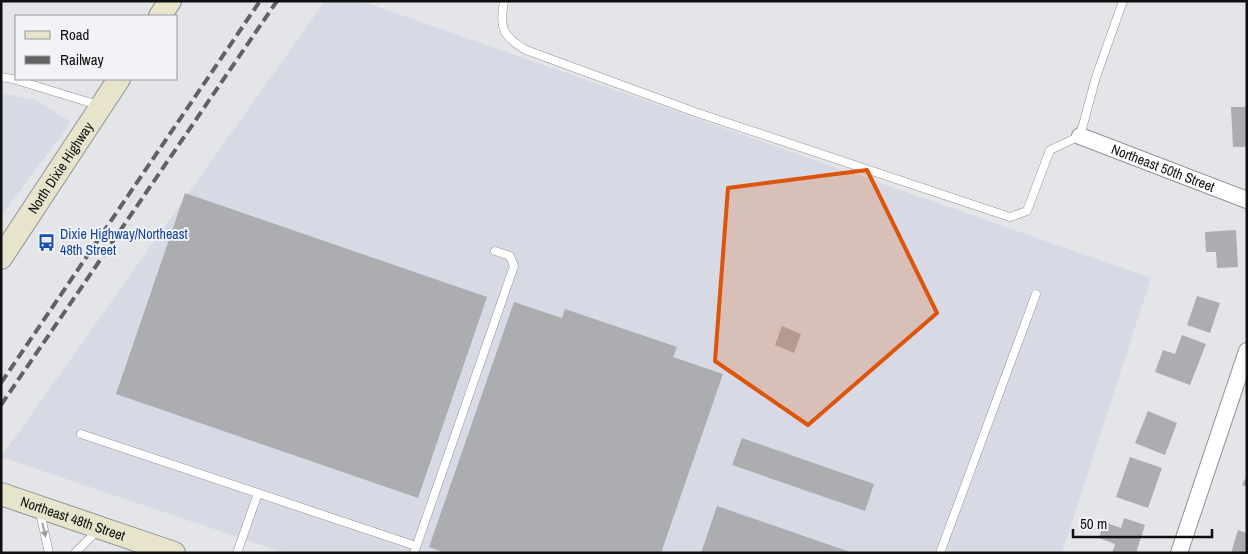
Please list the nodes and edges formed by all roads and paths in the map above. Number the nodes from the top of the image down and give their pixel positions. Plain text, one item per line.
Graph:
1 (170, 1) edge
2 (504, 1) edge
3 (1123, 1) edge
4 (161, 15) edge
5 (1, 78) edge
6 (15, 80) edge
7 (16, 80) edge
8 (118, 80) edge
9 (101, 106) junction
10 (1080, 136) junction
11 (1247, 200) edge
12 (495, 251) dead end
13 (1, 258) edge
14 (1036, 294) dead end
15 (1247, 351) edge
16 (81, 434) dead end
17 (258, 493) junction
18 (1, 494) edge
19 (39, 507) junction
20 (100, 528) junction
21 (415, 549) edge
22 (49, 553) edge
23 (74, 553) edge
24 (174, 553) edge
25 (237, 553) edge
26 (940, 553) edge
27 (1179, 553) edge

1 - 4 main road
2 - 10 lane
3 - 10 lane
5 - 6 lane
7 - 9 lane
8 - 9 main road, North Dixie Highway
9 - 13 main road, North Dixie Highway
10 - 11 street, Northeast 50th Street
12 - 21 lane
14 - 26 lane
15 - 27 street
16 - 17 lane
17 - 21 lane
17 - 25 lane
18 - 19 main road, Northeast 48th Street
19 - 20 main road, Northeast 48th Street
19 -> 22 lane
20 - 23 lane
20 - 24 main road, Northeast 48th Street

